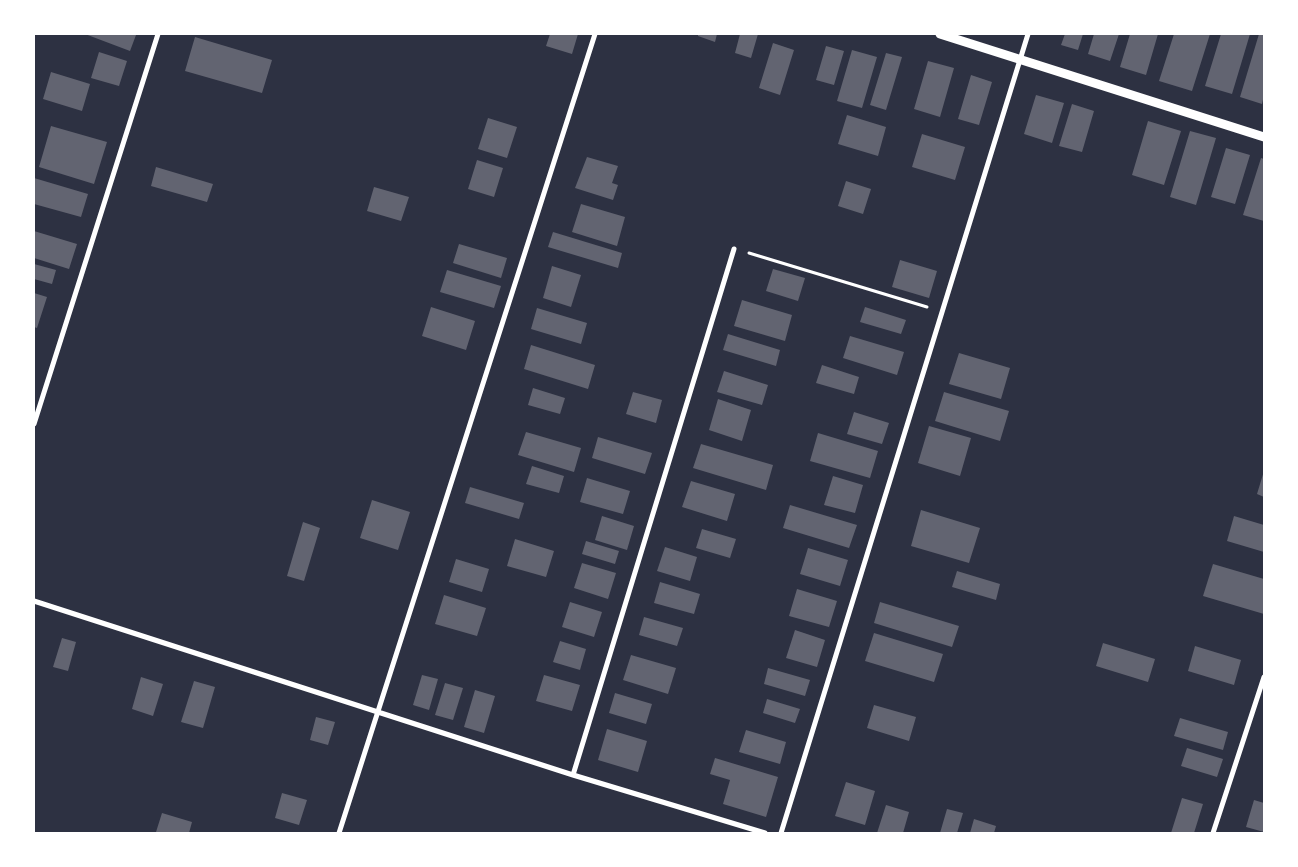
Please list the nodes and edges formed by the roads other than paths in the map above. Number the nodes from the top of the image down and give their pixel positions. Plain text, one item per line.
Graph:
1 (158, 34) edge
2 (595, 34) edge
3 (940, 34) edge
4 (1028, 34) edge
5 (1020, 59) junction
6 (1264, 137) edge
7 (734, 249) road end
8 (34, 424) edge
9 (34, 601) edge
10 (1264, 677) edge
11 (379, 712) junction
12 (573, 775) junction
13 (340, 833) edge
14 (765, 833) edge
15 (781, 833) edge
16 (1213, 833) edge

1 - 8 street
2 - 11 street
3 - 5 street
4 - 5 street
5 - 6 street
5 - 15 street
7 - 12 street
9 - 11 street
10 - 16 street
11 - 12 street
11 - 13 street
12 - 14 street

